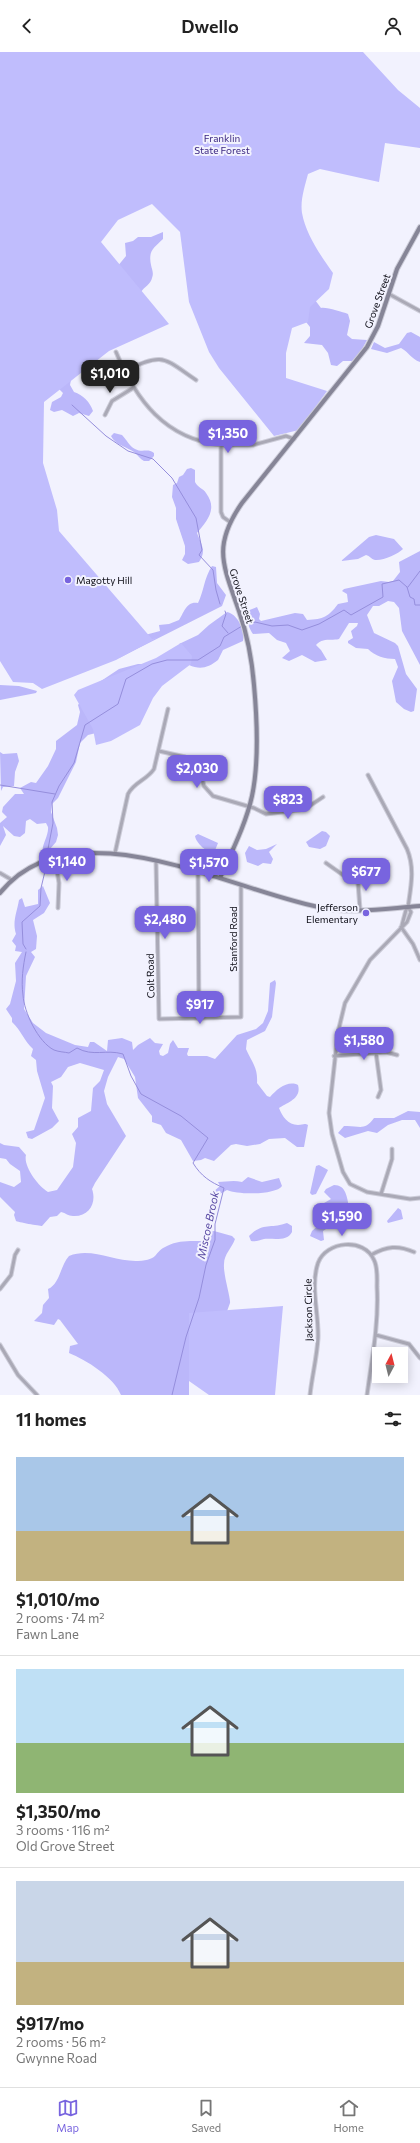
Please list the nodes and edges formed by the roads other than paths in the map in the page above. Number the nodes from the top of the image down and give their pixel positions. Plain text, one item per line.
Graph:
1 (420, 227) edge
2 (389, 294) junction
3 (420, 311) edge
4 (116, 352) dead end
5 (124, 371) junction
6 (196, 380) dead end
7 (133, 388) junction
8 (105, 415) dead end
9 (295, 439) junction
10 (221, 445) junction
11 (230, 522) junction
12 (168, 709) dead end
13 (158, 751) junction
14 (368, 775) dead end
15 (323, 798) dead end
16 (248, 807) junction
17 (115, 853) junction
18 (55, 858) junction
19 (156, 861) junction
20 (326, 864) dead end
21 (198, 871) junction
22 (0, 873) edge
23 (362, 873) dead end
24 (220, 878) junction
25 (359, 879) junction
26 (12, 880) junction
27 (241, 885) junction
28 (0, 893) edge
29 (420, 906) edge
30 (408, 907) junction
31 (58, 908) dead end
32 (360, 909) junction
33 (401, 927) junction
34 (420, 960) edge
35 (199, 1018) junction
36 (376, 1053) junction
37 (397, 1055) dead end
38 (334, 1056) junction
39 (378, 1097) dead end
40 (392, 1149) dead end
41 (381, 1194) junction
42 (420, 1198) edge
43 (18, 1250) dead end
44 (414, 1252) dead end
45 (371, 1255) junction
46 (0, 1290) edge
47 (376, 1335) junction
48 (0, 1345) edge
49 (420, 1358) edge
50 (37, 1395) edge
51 (310, 1395) edge
52 (367, 1395) edge

1 - 2 main road, Grove Street
2 - 3 street
2 - 9 main road, Grove Street
4 - 5 street
5 - 6 street
5 - 7 street
7 - 8 street
7 - 10 street
9 - 10 street
9 - 11 main road, Grove Street
10 - 11 street
11 - 16 main road, Grove Street
12 - 13 street
13 - 16 street
13 - 17 street
14 - 30 street
15 - 16 street
16 - 24 main road, Grove Street
17 - 18 main road
17 - 19 main road
18 - 26 main road
18 - 31 street
19 - 21 main road
19 - 35 street, Colt Road
20 - 25 street
21 - 24 main road
21 - 35 street
22 - 26 street
23 - 25 street
24 - 27 main road
25 - 32 street
26 - 28 main road
27 - 32 main road
27 - 35 street, Stanford Road
29 - 30 main road
30 - 32 main road
30 - 33 street
30 - 33 street
33 - 34 street
33 - 38 street
36 - 37 street
36 - 38 street
36 - 39 street
38 - 41 street
40 - 41 street
41 - 42 street
43 - 46 street
44 - 45 street
45 - 47 street
45 - 51 street, Jackson Circle
47 - 49 street
47 - 52 street
48 - 50 street

